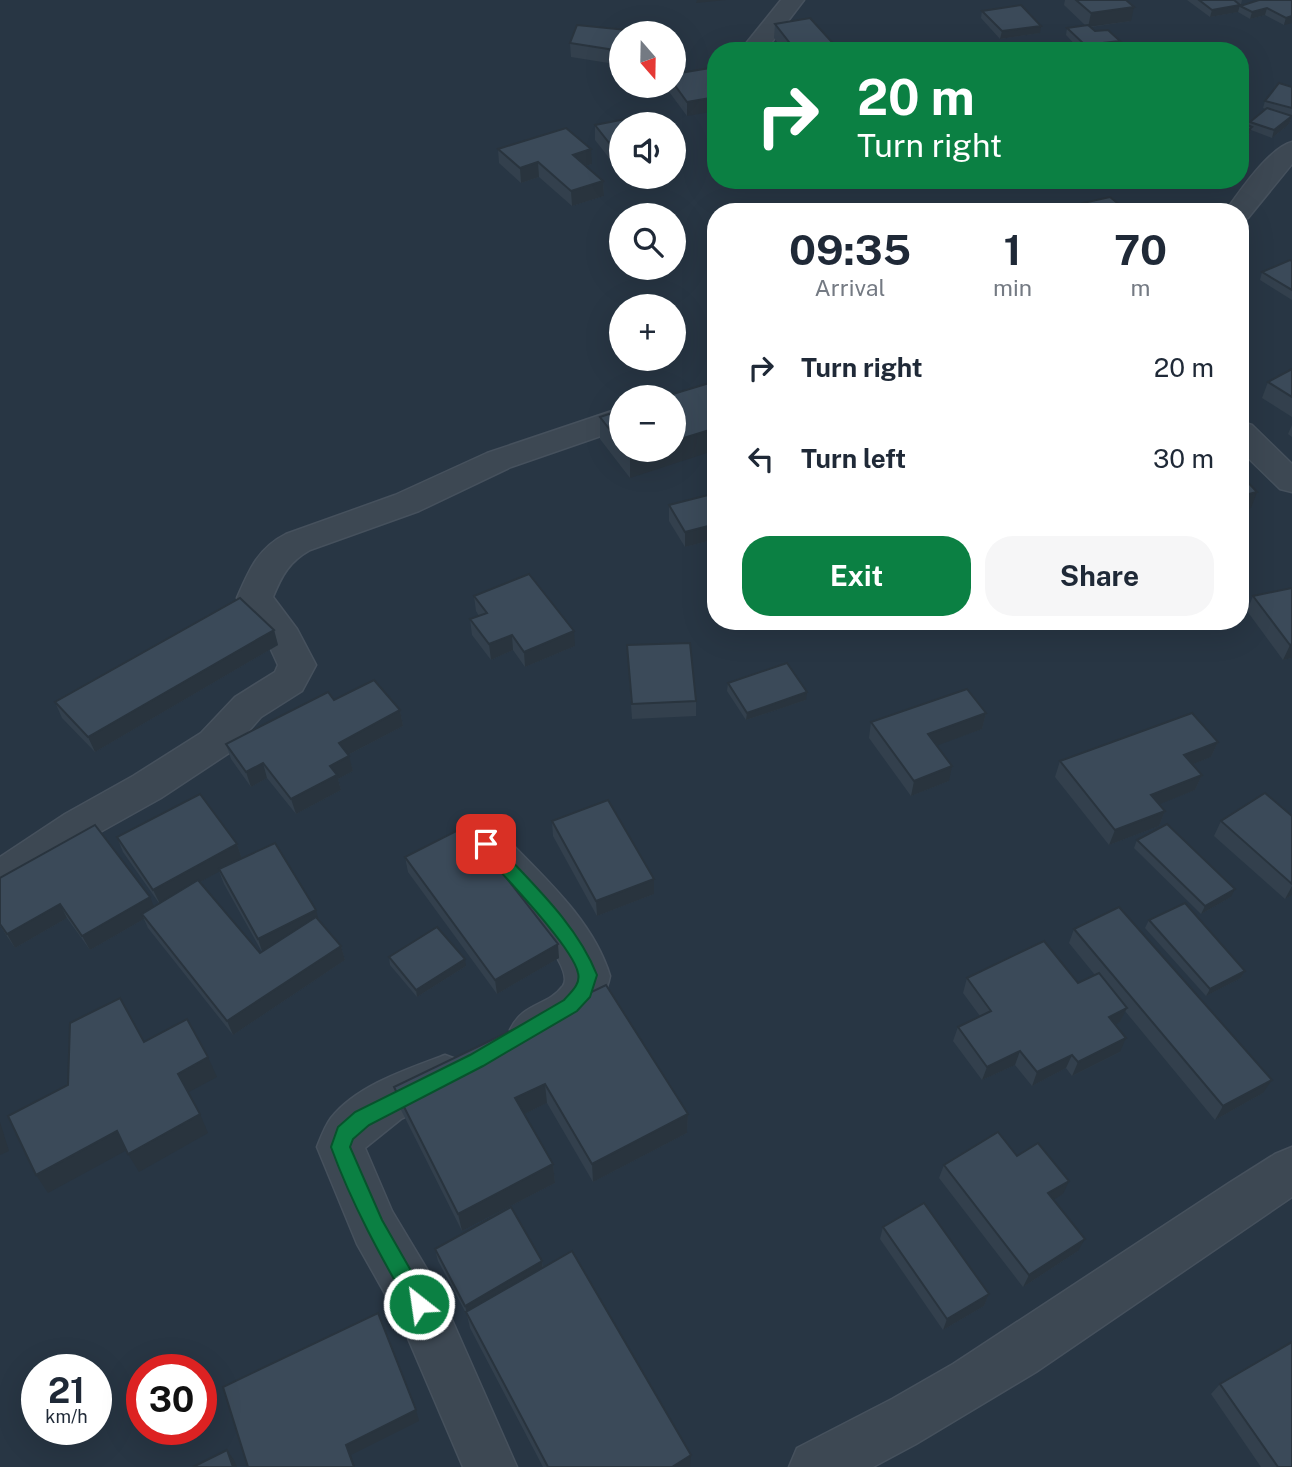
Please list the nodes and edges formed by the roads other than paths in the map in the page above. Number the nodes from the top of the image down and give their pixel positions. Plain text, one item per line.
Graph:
1 (793, 0) edge
2 (759, 42) edge
3 (1292, 150) edge
4 (1245, 203) edge
5 (609, 422) edge
6 (1249, 441) edge
7 (1292, 481) edge
8 (486, 844) dead end
9 (0, 879) edge
10 (1292, 1170) edge
11 (490, 1467) edge
12 (816, 1467) edge

1 - 2 street
3 - 4 street
5 - 9 street
6 - 7 street
8 - 11 street
10 - 12 street

